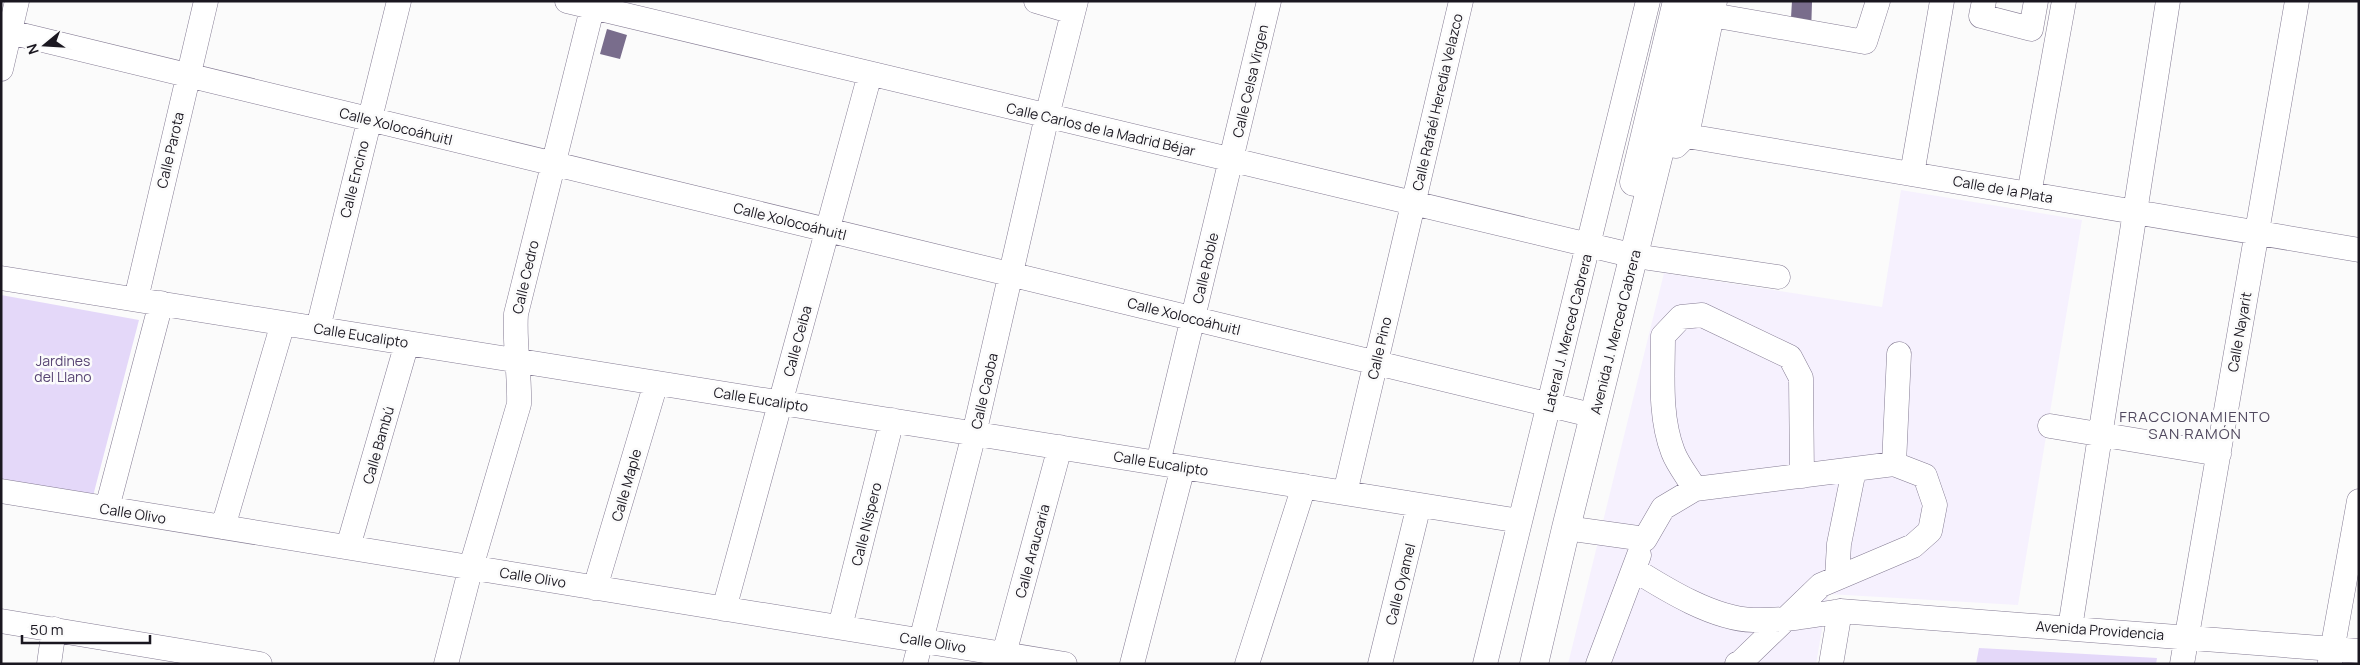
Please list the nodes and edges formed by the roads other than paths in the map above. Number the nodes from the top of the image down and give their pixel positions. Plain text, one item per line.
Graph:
1 (18, 1) edge
2 (206, 1) edge
3 (399, 1) edge
4 (567, 1) edge
5 (1036, 1) edge
6 (1269, 1) edge
7 (1461, 1) edge
8 (1648, 1) edge
9 (1677, 1) edge
10 (1878, 1) edge
11 (1942, 1) edge
12 (1984, 1) edge
13 (2036, 1) edge
14 (2064, 1) edge
15 (2168, 1) edge
16 (2297, 1) edge
17 (593, 4) edge
18 (1708, 6) edge
19 (1074, 7) edge
20 (1748, 11) edge
21 (6, 31) edge
22 (1, 69) edge
23 (870, 74) junction
24 (188, 75) junction
25 (1047, 116) junction
26 (369, 119) junction
27 (1666, 132) junction
28 (1231, 160) junction
29 (553, 164) junction
30 (1912, 174) junction
31 (2029, 194) junction
32 (1413, 203) junction
33 (2135, 212) junction
34 (827, 230) junction
35 (2257, 232) junction
36 (1589, 245) junction
37 (2359, 250) edge
38 (1626, 254) junction
39 (1010, 274) junction
40 (1778, 277) dead end
41 (1, 278) edge
42 (136, 299) junction
43 (161, 303) junction
44 (1193, 318) junction
45 (282, 323) junction
46 (318, 328) junction
47 (408, 343) junction
48 (1899, 354) dead end
49 (518, 360) junction
50 (1375, 363) junction
51 (656, 382) junction
52 (781, 402) junction
53 (1550, 405) junction
54 (1579, 412) junction
55 (892, 420) junction
56 (2050, 426) dead end
57 (974, 434) junction
58 (2100, 434) junction
59 (1060, 447) junction
60 (2218, 454) junction
61 (1158, 463) junction
62 (1894, 464) junction
63 (1183, 467) junction
64 (1854, 470) junction
65 (1802, 476) junction
66 (1304, 486) junction
67 (1695, 489) junction
68 (1, 491) edge
69 (1345, 493) junction
70 (2359, 501) edge
71 (1420, 505) junction
72 (107, 508) junction
73 (1520, 521) junction
74 (223, 527) junction
75 (1566, 528) junction
76 (1645, 539) junction
77 (348, 547) junction
78 (471, 567) junction
79 (1635, 570) junction
80 (1837, 578) junction
81 (595, 588) junction
82 (724, 609) junction
83 (1840, 611) junction
84 (1787, 620) junction
85 (1, 621) edge
86 (840, 627) junction
87 (2070, 628) junction
88 (54, 629) junction
89 (2187, 637) junction
90 (920, 640) junction
91 (2359, 651) edge
92 (1004, 654) junction
93 (168, 656) edge
94 (2331, 656) edge
95 (49, 664) edge
96 (260, 664) edge
97 (446, 664) edge
98 (915, 664) edge
99 (1064, 664) edge
100 (1132, 664) edge
101 (1248, 664) edge
102 (1380, 664) edge
103 (1485, 664) edge
104 (1518, 664) edge
105 (1534, 664) edge
106 (1598, 664) edge
107 (1737, 664) edge
108 (1831, 664) edge
109 (2182, 664) edge

1 - 21 street
2 - 24 street, Calle Parota
3 - 26 street, Calle Encino
4 - 17 street, Calle Carlos de la Madrid Béjar
5 - 19 street
6 - 28 street, Calle Celsa Virgen
7 - 32 street, Calle Rafaél Heredia Velazco
8 - 36 street, Lateral J. Merced Cabrera
9 - 27 main road, Avenida J. Merced Cabrera
10 - 20 street
11 - 30 street
12 - 13 street
14 - 31 street
15 - 33 street
16 - 35 street, Calle Nayarit
17 - 23 street, Calle Carlos de la Madrid Béjar
17 - 29 street, Calle Cedro
18 - 20 street
18 - 27 main road, Avenida J. Merced Cabrera
19 - 25 street, Calle Caoba
21 - 22 street
21 - 24 street, Calle Xolocoáhuitl
23 - 25 street, Calle Carlos de la Madrid Béjar
23 - 34 street, Calle Ceiba
24 - 26 street, Calle Xolocoáhuitl
24 - 42 street, Calle Parota
25 - 28 street, Calle Carlos de la Madrid Béjar
25 - 39 street, Calle Caoba
26 - 29 street, Calle Xolocoáhuitl
26 - 46 street, Calle Encino
27 - 30 street, Calle de la Plata
27 - 38 main road, Avenida J. Merced Cabrera
27 - 38 main road, Avenida J. Merced Cabrera
28 - 32 street, Calle Carlos de la Madrid Béjar
28 - 44 street, Calle Roble
29 - 34 street, Calle Xolocoáhuitl
29 - 49 street, Calle Cedro
30 - 31 street, Calle de la Plata
31 - 33 street, Calle de la Plata
32 - 36 street, Calle Carlos de la Madrid Béjar
32 - 50 street, Calle Pino
33 - 35 street, Calle de la Plata
33 - 58 street
34 - 39 street, Calle Xolocoáhuitl
34 - 52 street, Calle Ceiba
35 - 37 street, Calle de la Plata
35 - 60 street, Calle Nayarit
36 - 38 street, Calle Carlos de la Madrid Béjar
36 - 53 street, Lateral J. Merced Cabrera
38 - 40 street, Calle Carlos de la Madrid Béjar
38 - 54 main road, Avenida J. Merced Cabrera
38 - 75 main road, Avenida J. Merced Cabrera
39 - 44 street, Calle Xolocoáhuitl
39 - 57 street, Calle Caoba
41 - 42 street, Calle Eucalipto
42 - 43 street, Calle Eucalipto
43 - 45 street, Calle Eucalipto
43 - 72 street
44 - 50 street, Calle Xolocoáhuitl
44 - 61 street, Calle Roble
45 - 46 street, Calle Eucalipto
45 - 74 street
46 - 47 street, Calle Eucalipto
47 - 49 street, Calle Eucalipto
47 - 77 street, Calle Bambú
48 - 62 street
49 - 51 street, Calle Eucalipto
49 - 78 street, Calle Cedro
50 - 53 street, Calle Xolocoáhuitl
50 - 69 street, Calle Pino
51 - 52 street, Calle Eucalipto
51 - 81 street, Calle Maple
52 - 55 street, Calle Eucalipto
52 - 82 street, Calle Ceiba
53 - 54 street, Calle Xolocoáhuitl
53 - 73 street, Lateral J. Merced Cabrera
54 - 104 main road, Avenida J. Merced Cabrera
55 - 57 street, Calle Eucalipto
55 - 86 street, Calle Níspero
56 - 58 street
57 - 59 street, Calle Eucalipto
57 - 90 street, Calle Caoba
58 - 60 street
58 - 87 street
59 - 61 street, Calle Eucalipto
59 - 92 street, Calle Araucaria
60 - 89 street, Calle Nayarit
61 - 63 street, Calle Eucalipto
62 - 64 street
62 - 80 street
63 - 66 street, Calle Eucalipto
63 - 100 street
64 - 65 street
64 - 80 street
65 - 67 street
65 - 67 street
66 - 69 street, Calle Eucalipto
66 - 101 street
67 - 76 street
68 - 72 street, Calle Olivo
69 - 71 street, Calle Eucalipto
70 - 94 street
71 - 73 street, Calle Eucalipto
71 - 102 street, Calle Oyamel
72 - 74 street, Calle Olivo
73 - 103 street, Lateral J. Merced Cabrera
74 - 77 street, Calle Olivo
75 - 76 street
75 - 105 main road, Avenida J. Merced Cabrera
76 - 79 street
77 - 78 street, Calle Olivo
78 - 81 street, Calle Olivo
78 - 97 street, Calle Cedro
79 - 84 street, Avenida Providencia
79 - 106 street
80 - 84 street
81 - 82 street, Calle Olivo
82 - 86 street, Calle Olivo
83 - 84 street, Avenida Providencia
83 - 87 street, Avenida Providencia
83 - 108 street
84 - 107 street
85 - 88 street
86 - 90 street, Calle Olivo
87 - 89 street, Avenida Providencia
88 - 93 street
88 - 95 street
89 - 94 street, Avenida Providencia
89 - 109 street, Calle Nayarit
90 - 92 street, Calle Olivo
90 - 98 street, Calle Caoba
91 - 94 street, Avenida Providencia
92 - 99 street, Calle Olivo
93 - 96 street

